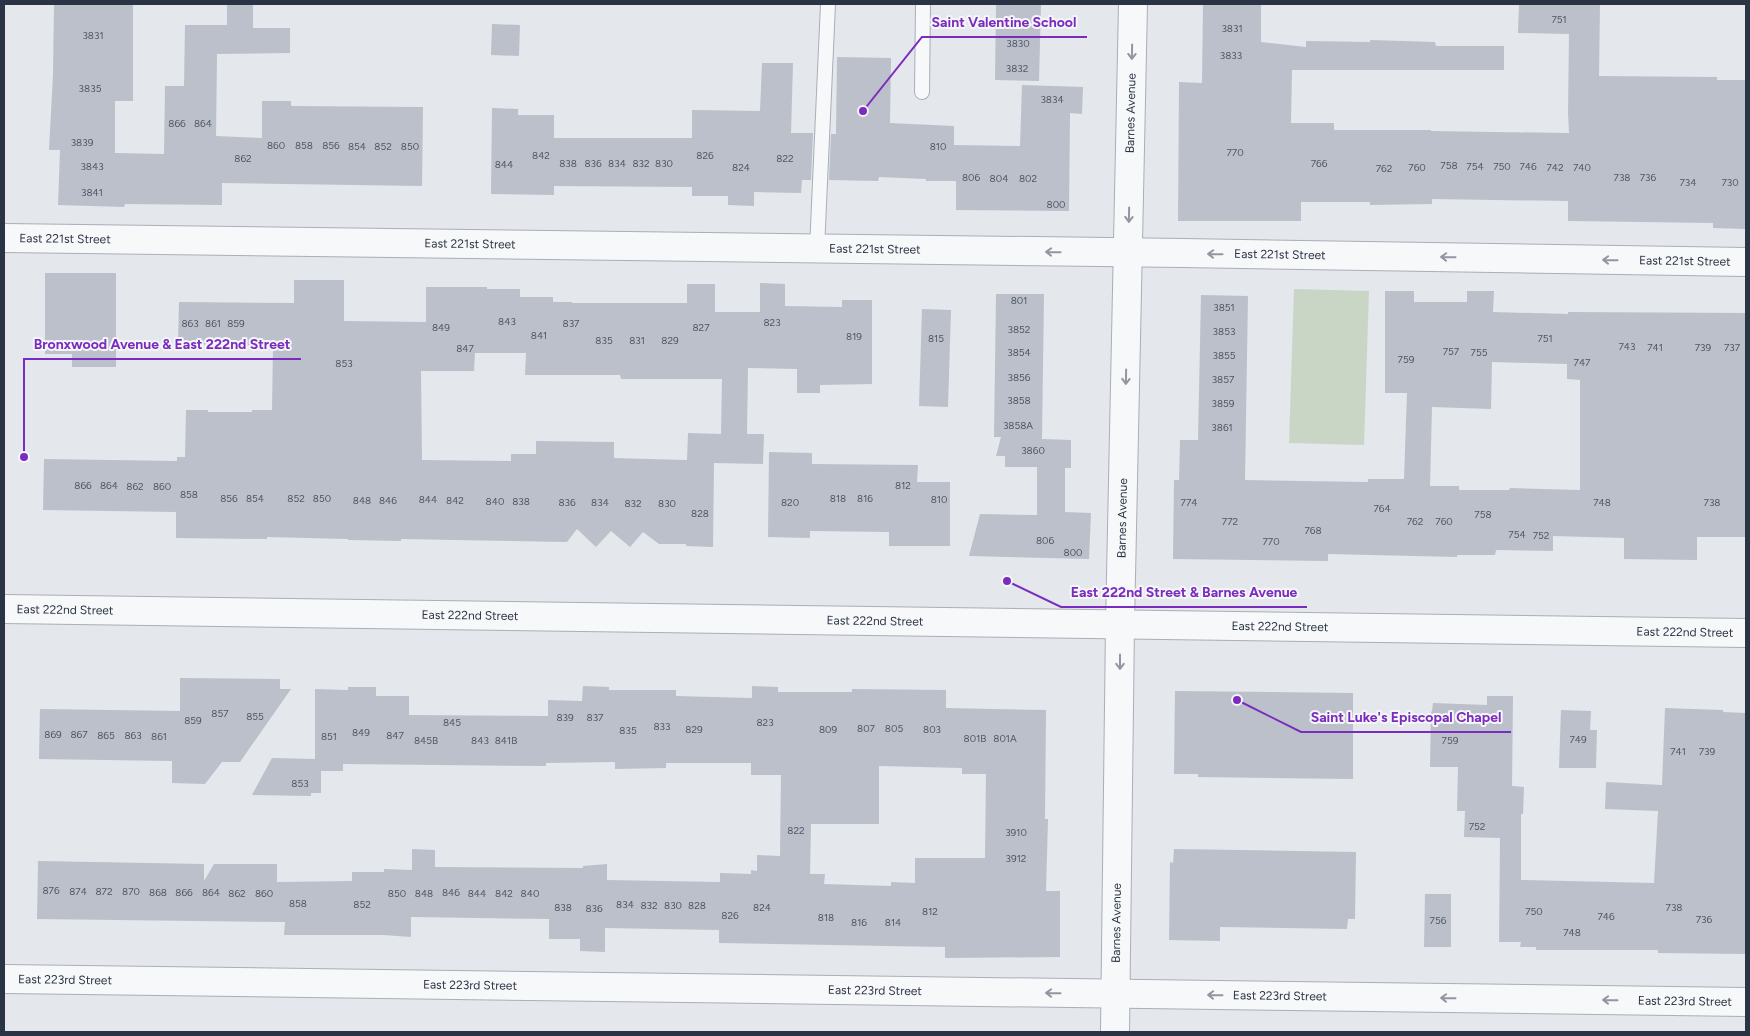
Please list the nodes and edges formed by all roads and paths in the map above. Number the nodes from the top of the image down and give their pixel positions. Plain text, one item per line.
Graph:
1 (828, 4) edge
2 (923, 4) edge
3 (1133, 4) edge
4 (922, 92) dead end
5 (4, 238) edge
6 (817, 249) junction
7 (1129, 253) junction
8 (1746, 262) edge
9 (4, 609) edge
10 (1120, 624) junction
11 (1746, 633) edge
12 (4, 979) edge
13 (1116, 994) junction
14 (1746, 1002) edge
15 (1115, 1032) edge

1 - 6 lane
2 - 4 lane
3 -> 7 street, Barnes Avenue
5 - 6 street, East 221st Street
7 -> 6 street, East 221st Street
8 -> 7 street, East 221st Street
7 -> 10 street, Barnes Avenue
9 - 10 street, East 222nd Street
10 - 11 street, East 222nd Street
10 -> 13 street, Barnes Avenue
13 -> 12 street, East 223rd Street
14 -> 13 street, East 223rd Street
13 - 15 street, Barnes Avenue

